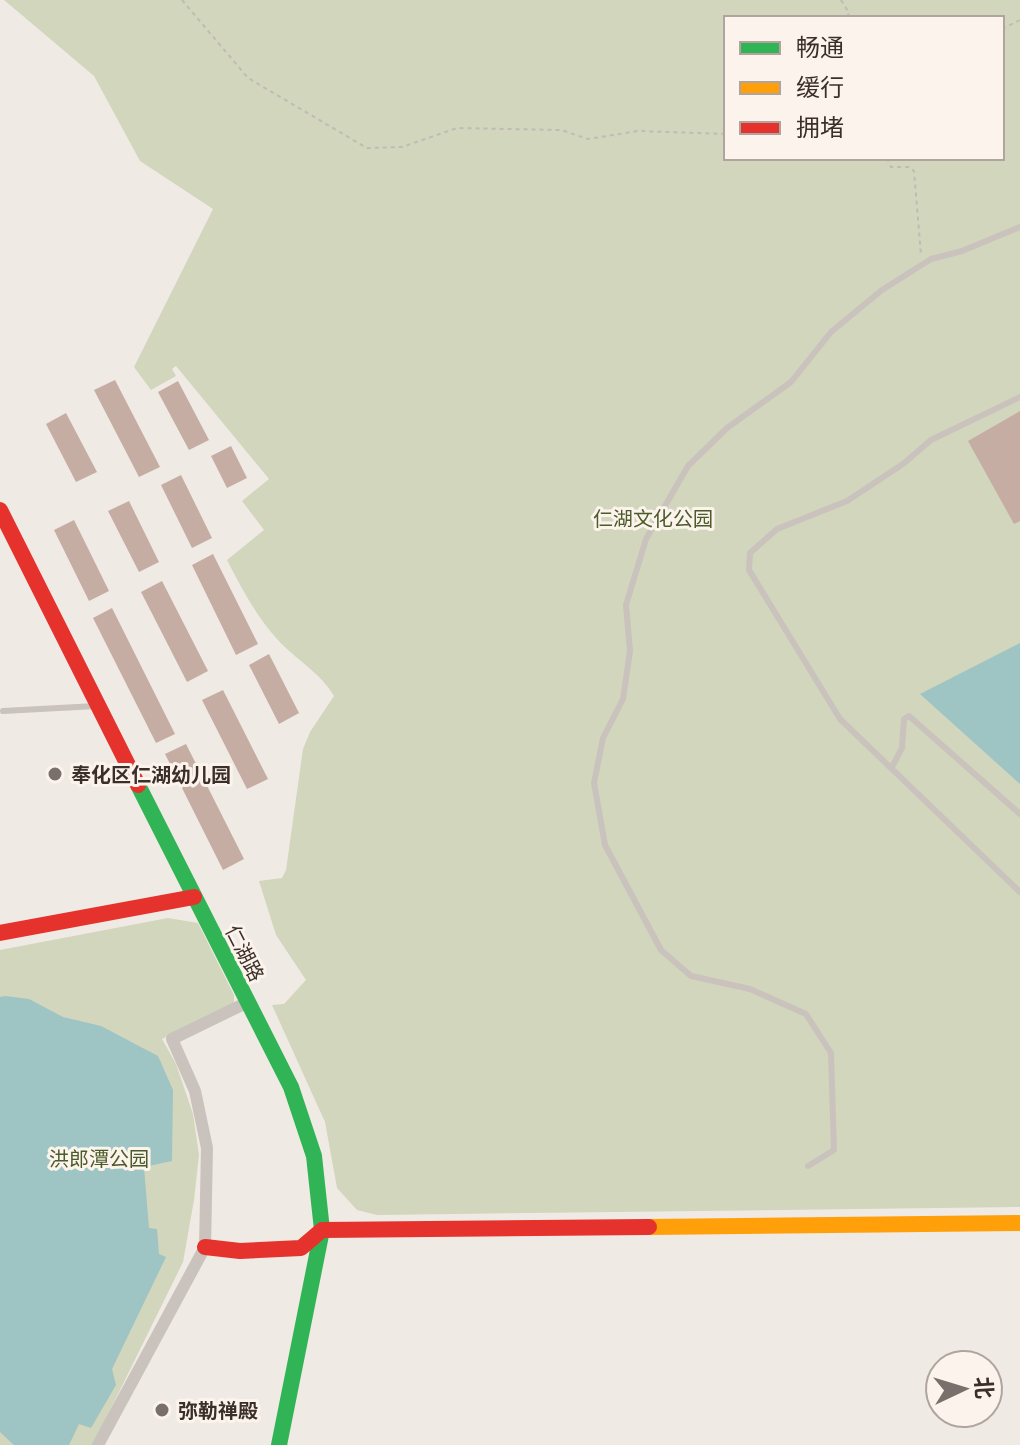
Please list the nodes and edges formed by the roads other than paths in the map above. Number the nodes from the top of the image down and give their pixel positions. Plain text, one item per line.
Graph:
1 (1020, 227) edge
2 (1020, 397) edge
3 (0, 510) edge
4 (98, 706) junction
5 (3, 711) dead end
6 (892, 767) junction
7 (1020, 814) edge
8 (1020, 892) edge
9 (194, 897) junction
10 (0, 933) edge
11 (248, 1002) junction
12 (808, 1166) dead end
13 (1020, 1223) edge
14 (322, 1230) junction
15 (205, 1247) junction
16 (98, 1445) edge
17 (279, 1445) edge

1 - 12 lane
2 - 6 lane
3 - 4 street, 仁湖路
4 - 5 lane
4 - 9 street, 仁湖路
6 - 7 lane
6 - 8 lane
9 - 10 street
9 - 11 street, 仁湖路
11 - 14 street, 仁湖路
11 - 15 street
13 - 14 street
14 - 15 street
14 - 17 street, 仁湖路
15 - 16 street

